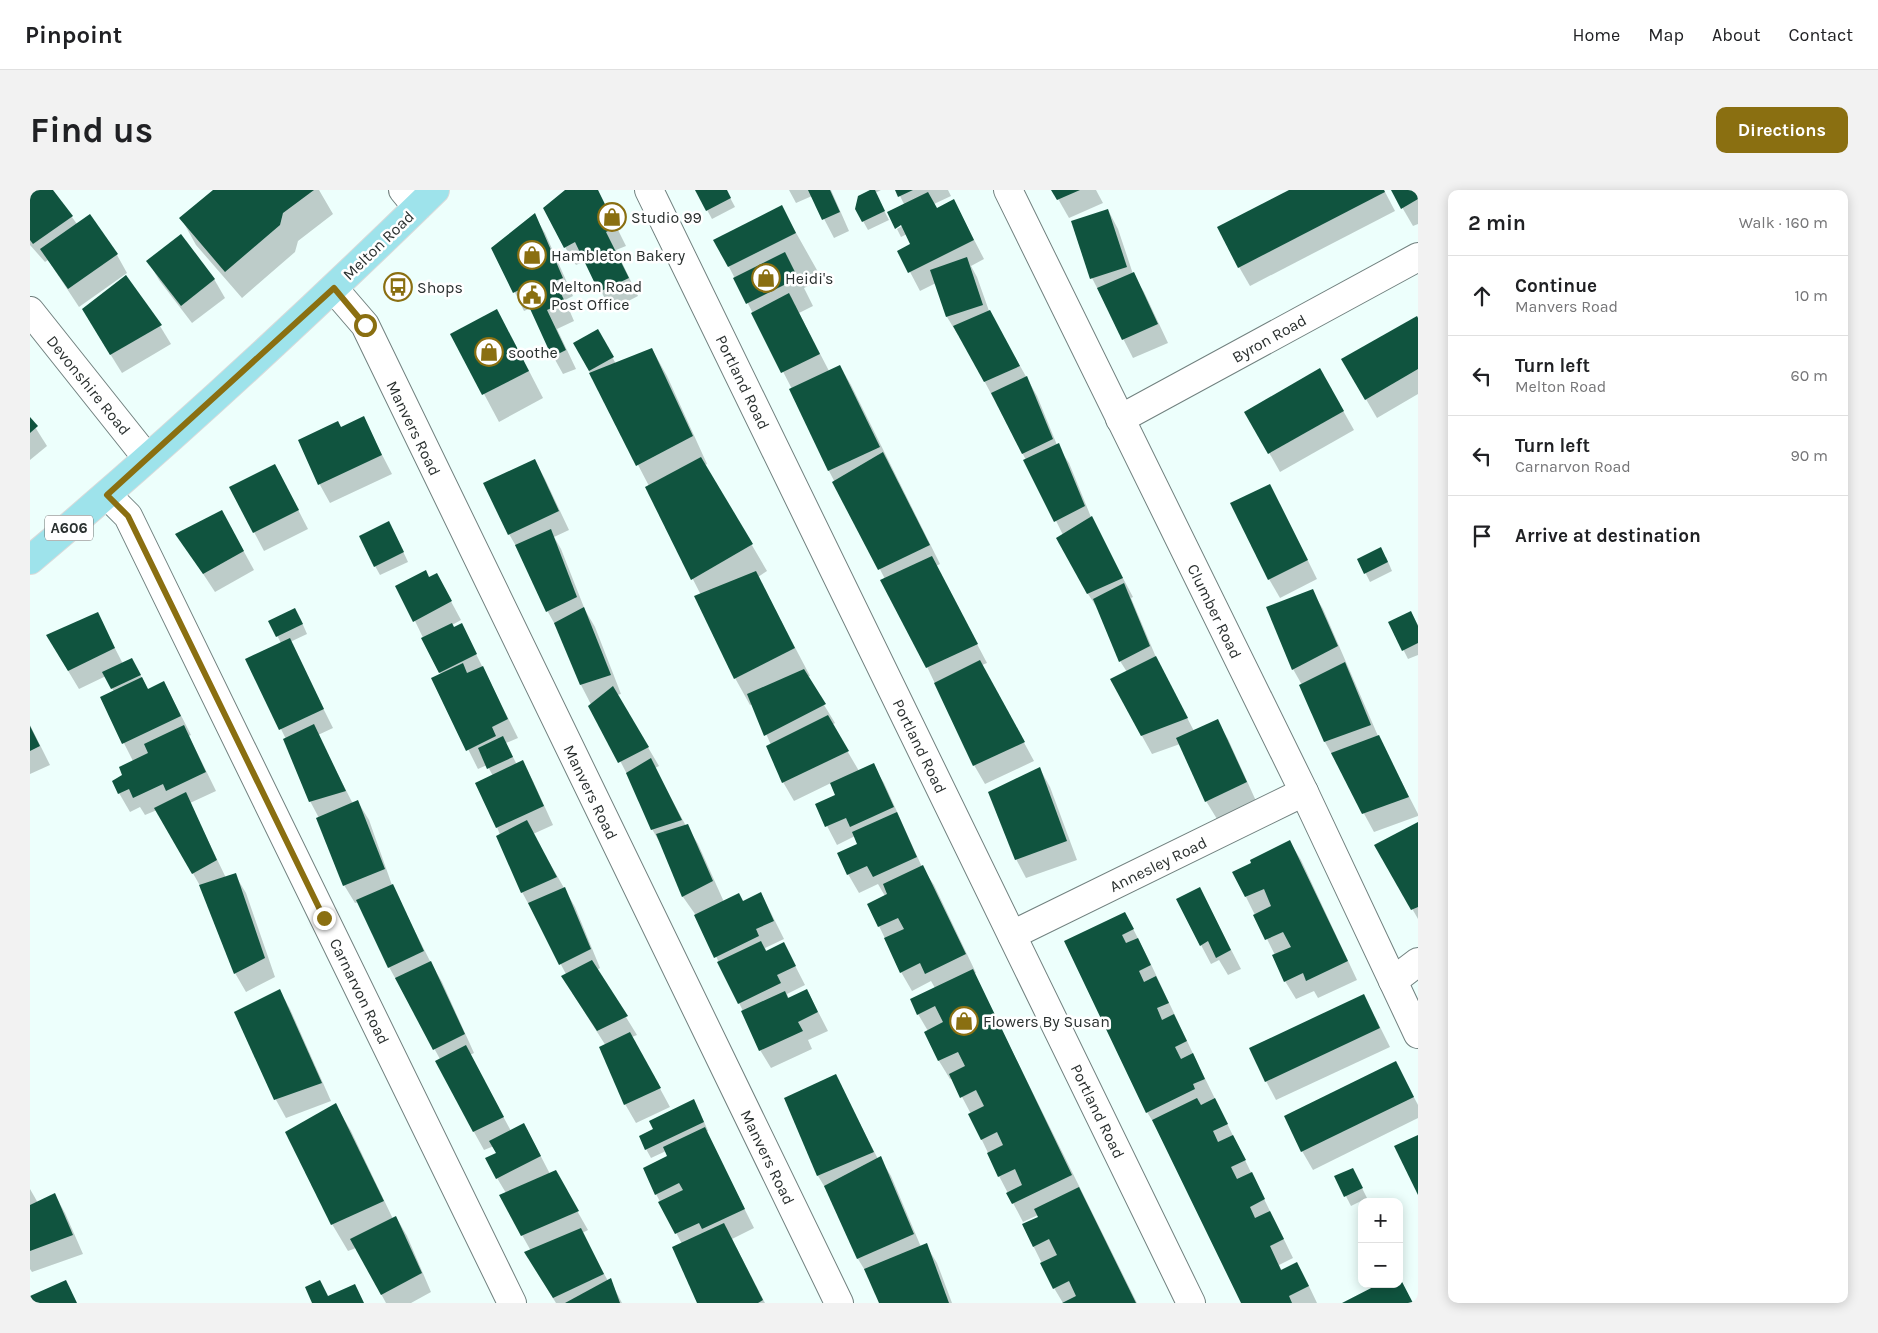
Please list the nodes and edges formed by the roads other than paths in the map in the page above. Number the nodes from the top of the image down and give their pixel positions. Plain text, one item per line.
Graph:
1 (649, 190) edge
2 (1008, 190) edge
3 (418, 196) edge
4 (1418, 257) edge
5 (334, 288) junction
6 (30, 311) edge
7 (1120, 419) junction
8 (148, 458) junction
9 (107, 495) junction
10 (30, 560) edge
11 (1304, 792) junction
12 (1012, 936) junction
13 (1418, 962) edge
14 (1393, 981) junction
15 (1418, 1034) edge
16 (512, 1303) edge
17 (839, 1303) edge
18 (1191, 1303) edge

1 - 12 street, Portland Road
2 - 7 street, Clumber Road
3 - 5 main road, Melton Road / A606
4 - 7 street, Byron Road
5 - 8 main road, Melton Road / A606
5 - 17 street, Manvers Road
6 - 8 street, Devonshire Road
7 - 11 street, Clumber Road
8 - 9 main road, Melton Road / A606
9 - 10 main road, Melton Road / A606
9 - 16 street, Carnarvon Road
11 - 12 street, Annesley Road
11 - 14 street, Clumber Road
12 - 18 street, Portland Road
13 - 14 street
14 - 15 street, Clumber Road

